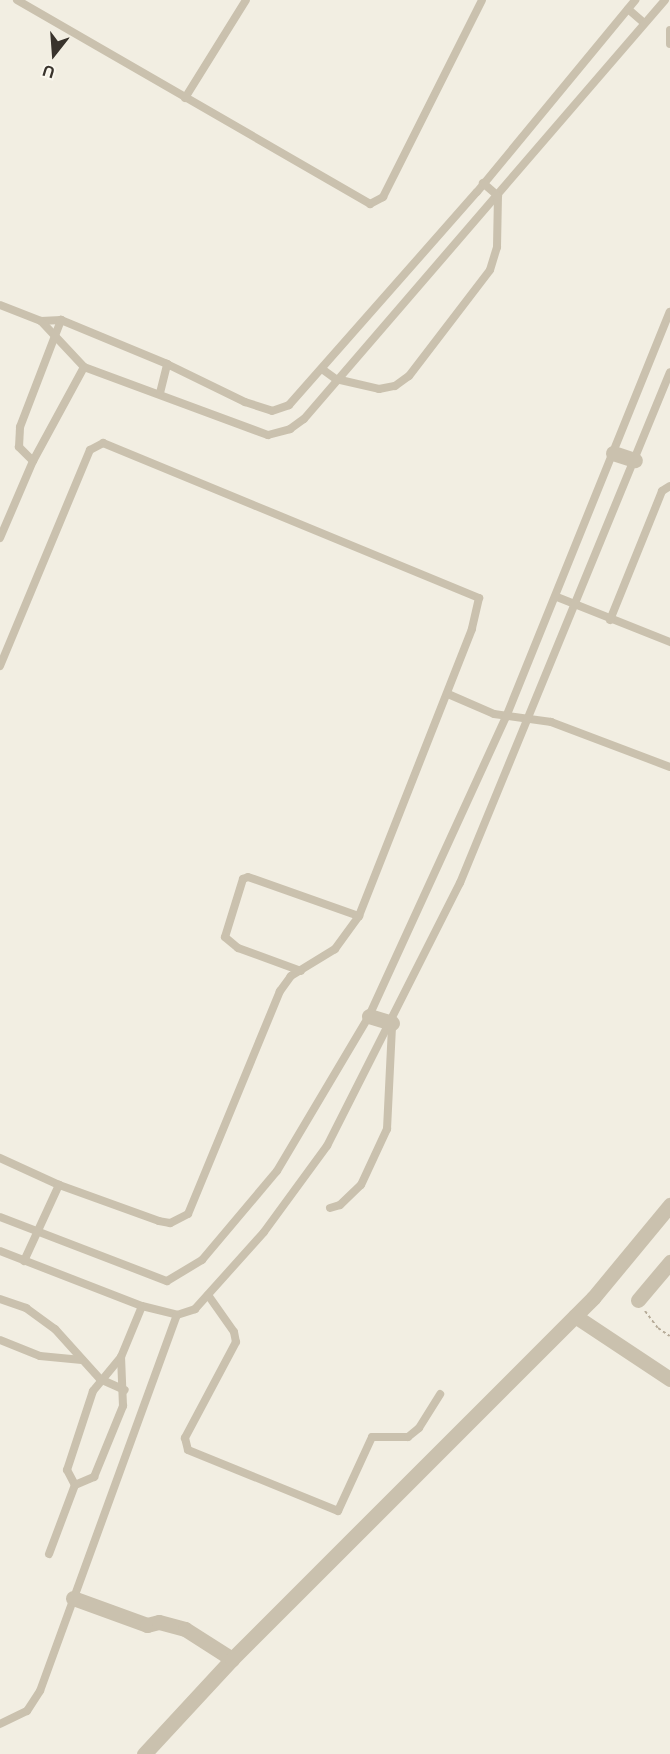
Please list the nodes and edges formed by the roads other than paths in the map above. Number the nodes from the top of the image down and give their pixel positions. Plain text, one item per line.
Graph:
1 (246, 0) edge
2 (482, 0) edge
3 (635, 0) edge
4 (665, 0) edge
5 (21, 1) edge
6 (628, 9) junction
7 (644, 23) junction
8 (670, 30) edge
9 (670, 44) edge
10 (185, 98) junction
11 (483, 183) junction
12 (498, 196) junction
13 (0, 305) edge
14 (670, 312) edge
15 (61, 320) junction
16 (41, 321) junction
17 (56, 338) junction
18 (167, 364) junction
19 (84, 367) junction
20 (322, 369) junction
21 (670, 372) edge
22 (336, 379) junction
23 (160, 393) junction
24 (613, 453) junction
25 (635, 460) junction
26 (33, 461) junction
27 (670, 486) edge
28 (0, 538) edge
29 (557, 597) junction
30 (576, 604) junction
31 (610, 620) junction
32 (670, 642) edge
33 (0, 666) edge
34 (448, 694) junction
35 (506, 717) junction
36 (528, 717) junction
37 (670, 767) edge
38 (359, 916) junction
39 (301, 971) junction
40 (369, 1016) junction
41 (392, 1023) junction
42 (0, 1158) edge
43 (59, 1185) junction
44 (670, 1205) edge
45 (330, 1208) dead end
46 (0, 1217) edge
47 (37, 1231) junction
48 (0, 1251) edge
49 (24, 1261) junction
50 (669, 1266) edge
51 (208, 1295) junction
52 (0, 1299) edge
53 (638, 1300) dead end
54 (142, 1306) junction
55 (177, 1315) junction
56 (575, 1316) junction
57 (0, 1340) edge
58 (121, 1357) junction
59 (82, 1360) junction
60 (100, 1379) junction
61 (670, 1379) edge
62 (125, 1390) junction
63 (440, 1395) dead end
64 (75, 1485) junction
65 (49, 1554) dead end
66 (72, 1598) junction
67 (232, 1659) junction
68 (0, 1724) edge
69 (144, 1754) edge

1 - 10 lane
2 - 10 lane
3 - 6 lane
4 - 7 lane
5 - 10 lane
6 - 7 lane
6 - 11 lane
7 - 12 lane
8 - 9 lane
11 - 12 lane
11 - 20 lane
12 - 22 lane
12 - 22 lane
13 - 16 lane
14 - 24 lane
15 - 16 lane
15 - 17 lane
15 - 18 lane
16 - 17 lane
17 - 19 lane
17 - 26 lane
18 - 20 lane
18 - 23 lane
19 - 23 lane
19 - 26 lane
20 - 22 lane
21 - 25 lane
22 - 23 lane
24 - 25 street
24 - 29 lane
25 - 30 lane
26 - 28 lane
27 - 31 lane
29 - 30 lane
29 - 35 lane
30 - 31 lane
30 - 36 lane
31 - 32 lane
33 - 34 lane
34 - 35 lane
34 - 38 lane
35 - 36 lane
35 - 40 lane
36 - 37 lane
36 - 41 lane
38 - 39 lane
38 - 39 lane
39 - 43 lane
40 - 41 street
40 - 47 lane
41 - 45 lane
41 - 51 lane
42 - 43 lane
43 - 47 lane
44 - 56 street
46 - 47 lane
47 - 49 lane
48 - 49 lane
49 - 54 lane
50 - 53 street
51 - 55 lane
51 - 63 lane
52 - 59 lane
54 - 55 lane
54 - 58 lane
55 - 66 lane
56 - 61 street
56 - 67 street
57 - 59 lane
58 - 60 lane
58 - 62 lane
59 - 60 lane
60 - 62 lane
60 - 64 lane
62 - 64 lane
64 - 65 lane
66 - 67 street
66 - 68 lane
67 - 69 street

